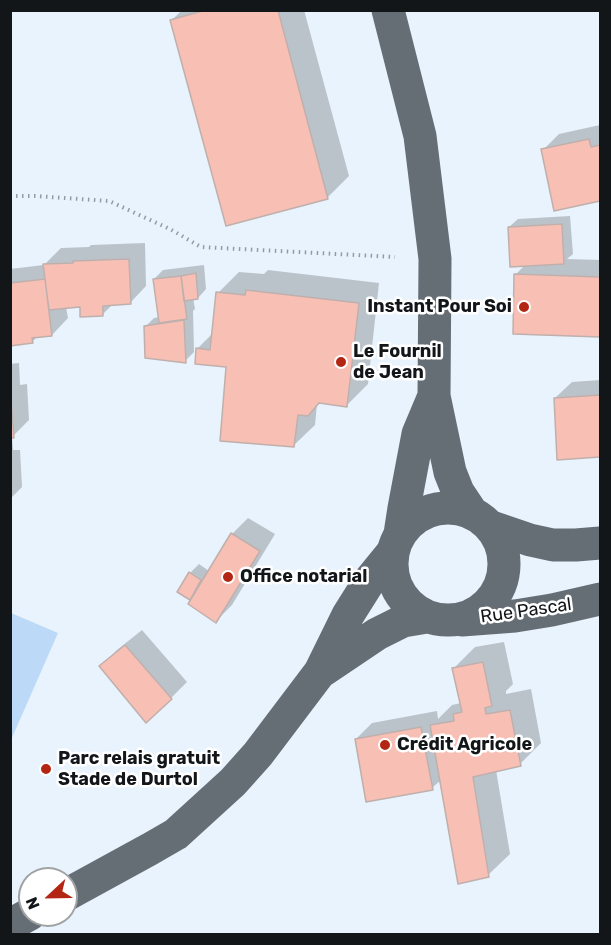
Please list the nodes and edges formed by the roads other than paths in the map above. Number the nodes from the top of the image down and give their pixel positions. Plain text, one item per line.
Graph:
1 (388, 10) edge
2 (434, 396) junction
3 (480, 519) junction
4 (396, 543) junction
5 (600, 543) edge
6 (600, 598) edge
7 (439, 619) junction
8 (320, 672) junction
9 (78, 888) edge

1 - 2 main road
2 - 3 main road
2 - 4 main road
3 - 4 main road
3 - 5 main road
3 - 7 main road
4 - 7 main road
4 - 8 main road
6 - 7 main road, Rue Pascal
7 - 8 main road
8 - 9 main road

